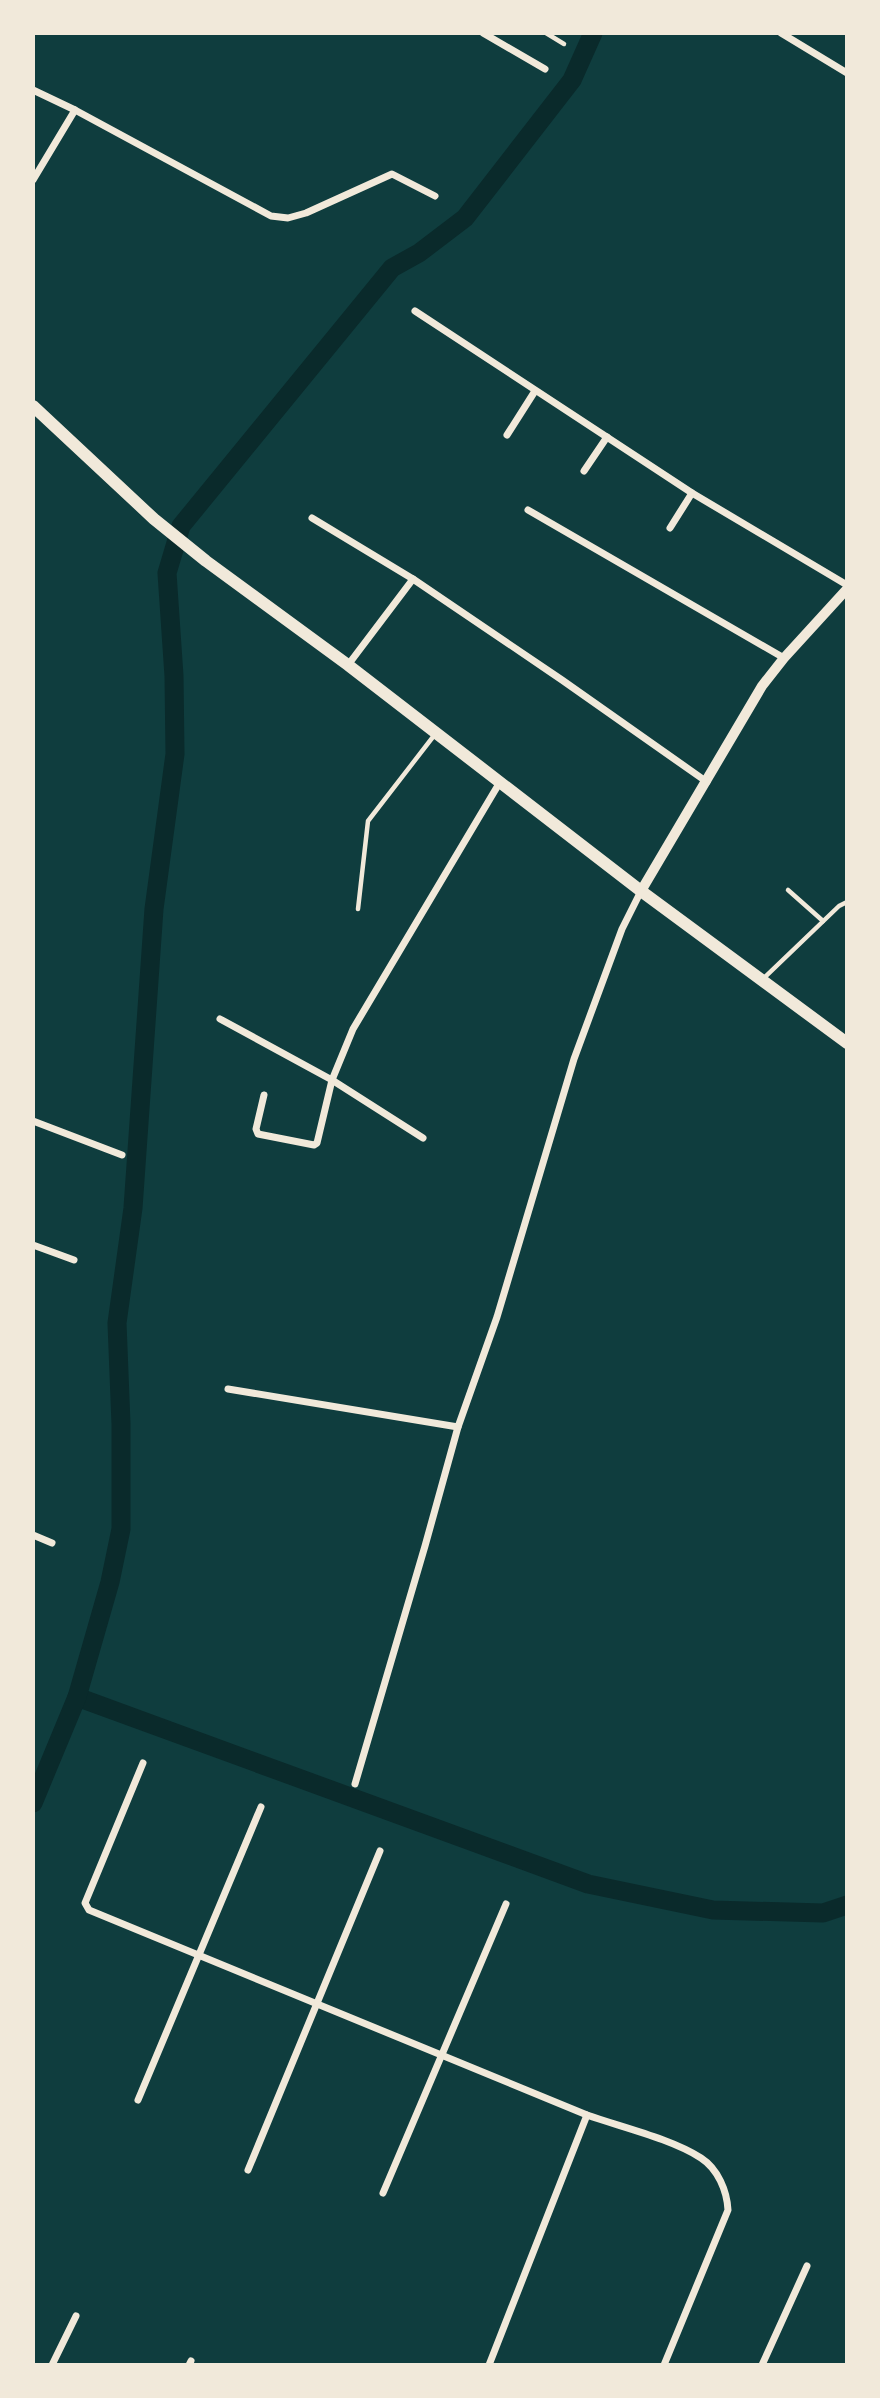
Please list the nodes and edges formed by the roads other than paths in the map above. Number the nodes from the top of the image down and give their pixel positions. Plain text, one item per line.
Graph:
1 (484, 33) edge
2 (546, 33) edge
3 (781, 33) edge
4 (564, 44) dead end
5 (545, 69) dead end
6 (847, 73) edge
7 (34, 92) edge
8 (75, 110) junction
9 (33, 180) edge
10 (435, 196) dead end
11 (415, 311) dead end
12 (535, 391) junction
13 (33, 406) edge
14 (507, 435) dead end
15 (607, 437) junction
16 (584, 471) dead end
17 (692, 493) junction
18 (528, 510) dead end
19 (312, 518) dead end
20 (670, 528) dead end
21 (413, 579) junction
22 (847, 587) edge
23 (784, 658) junction
24 (348, 665) junction
25 (436, 732) junction
26 (500, 782) junction
27 (707, 782) junction
28 (788, 890) dead end
29 (641, 891) junction
30 (847, 902) edge
31 (358, 909) dead end
32 (823, 921) junction
33 (762, 980) junction
34 (220, 1019) dead end
35 (847, 1043) edge
36 (332, 1080) junction
37 (264, 1095) dead end
38 (33, 1121) edge
39 (423, 1138) dead end
40 (122, 1155) dead end
41 (33, 1245) edge
42 (74, 1260) dead end
43 (228, 1389) dead end
44 (458, 1427) junction
45 (33, 1535) edge
46 (51, 1543) dead end
47 (143, 1763) dead end
48 (355, 1784) dead end
49 (261, 1807) dead end
50 (380, 1851) dead end
51 (506, 1904) dead end
52 (198, 1955) junction
53 (317, 2004) junction
54 (441, 2055) junction
55 (138, 2099) dead end
56 (587, 2115) junction
57 (248, 2170) dead end
58 (383, 2193) dead end
59 (807, 2266) dead end
60 (76, 2316) dead end
61 (52, 2365) edge
62 (489, 2365) edge
63 (664, 2365) edge
64 (762, 2365) edge

1 - 5 street
2 - 4 lane
3 - 6 street
7 - 8 street
8 - 9 street
8 - 10 street
11 - 12 street
12 - 14 street
12 - 15 street
13 - 24 main road
15 - 16 street
15 - 17 street
17 - 20 street
17 - 22 street
18 - 23 street
19 - 21 street
21 - 24 street
21 - 27 street
22 - 23 street
23 - 27 street
24 - 25 main road
25 - 26 main road
25 - 31 lane
26 - 29 main road
26 - 36 street
27 - 29 street
28 - 32 lane
29 - 33 main road
29 - 44 street
30 - 32 lane
32 - 33 lane
33 - 35 main road
34 - 36 street
36 - 37 street
36 - 39 street
38 - 40 street
41 - 42 street
43 - 44 street
44 - 48 street
45 - 46 street
47 - 52 street
49 - 52 street
50 - 53 street
51 - 54 street
52 - 53 street
52 - 55 street
53 - 54 street
53 - 57 street
54 - 56 street
54 - 58 street
56 - 62 street
56 - 63 street
59 - 64 street
60 - 61 street

